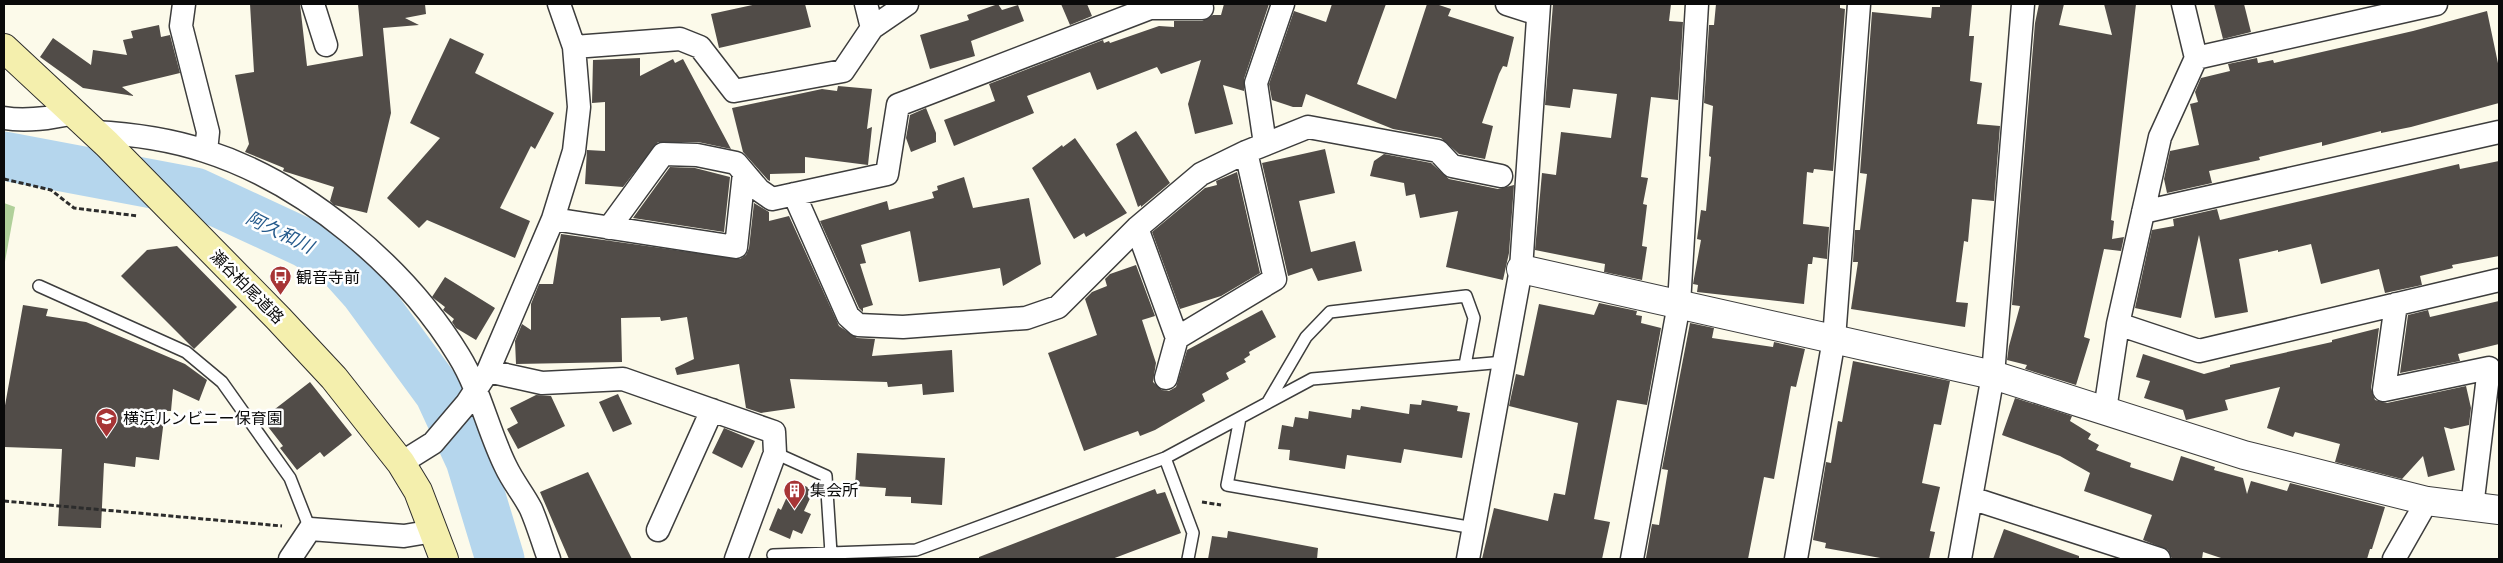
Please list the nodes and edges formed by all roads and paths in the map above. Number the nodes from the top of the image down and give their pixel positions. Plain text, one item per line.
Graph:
1 (184, 4) edge
2 (313, 4) edge
3 (559, 4) edge
4 (866, 4) edge
5 (907, 4) edge
6 (1283, 4) edge
7 (1507, 4) edge
8 (1697, 4) edge
9 (1860, 4) edge
10 (2023, 4) edge
11 (2183, 4) edge
12 (2436, 4) edge
13 (1202, 8) dead end
14 (1539, 9) edge
15 (872, 28) junction
16 (326, 45) dead end
17 (574, 47) junction
18 (4, 48) edge
19 (2196, 58) junction
20 (74, 113) junction
21 (4, 118) edge
22 (2499, 132) edge
23 (100, 138) junction
24 (1255, 148) junction
25 (206, 151) junction
26 (744, 173) junction
27 (1513, 178) junction
28 (4, 179) edge
29 (794, 194) junction
30 (2143, 212) junction
31 (145, 216) dead end
32 (554, 219) junction
33 (609, 228) junction
34 (1137, 228) junction
35 (1521, 269) junction
36 (2499, 280) edge
37 (39, 286) dead end
38 (1678, 304) junction
39 (2396, 304) junction
40 (2118, 324) junction
41 (1177, 338) junction
42 (1834, 339) junction
43 (1504, 362) junction
44 (1465, 365) junction
45 (488, 371) junction
46 (1993, 375) junction
47 (1166, 378) dead end
48 (471, 396) junction
49 (1267, 404) junction
50 (712, 410) junction
51 (2105, 410) junction
52 (1240, 418) junction
53 (775, 454) junction
54 (1165, 458) junction
55 (401, 463) junction
56 (1970, 498) junction
57 (2427, 501) junction
58 (4, 502) edge
59 (2472, 507) junction
60 (2499, 510) edge
61 (262, 524) dead end
62 (1474, 528) junction
63 (310, 529) junction
64 (658, 530) dead end
65 (434, 531) junction
66 (831, 553) junction
67 (773, 555) dead end
68 (290, 559) edge
69 (444, 559) edge
70 (548, 559) edge
71 (736, 559) edge
72 (1188, 559) edge
73 (1468, 559) edge
74 (1632, 559) edge
75 (1796, 559) edge
76 (1960, 559) edge
77 (2159, 559) edge
78 (2394, 559) edge

1 - 25 street
2 - 16 street
3 - 17 street
4 - 15 street
5 - 15 street
6 - 24 street
7 - 14 street
8 - 38 street
9 - 42 street
10 - 46 street
11 - 19 street
12 - 19 street
13 - 29 street
14 - 27 street
15 - 17 street
17 - 32 street
18 - 20 main road, 瀬谷柏尾道路
19 - 30 street
20 - 21 street
20 - 23 main road, 瀬谷柏尾道路
22 - 30 street
23 - 25 street
23 - 55 main road, 瀬谷柏尾道路
24 - 27 street
24 - 34 street
24 - 41 street
25 - 48 street
26 - 29 street
26 - 33 street
26 - 33 street
27 - 35 street
28 - 31 path
29 - 34 street
30 - 40 street
32 - 33 street
32 - 45 street
34 - 41 street
35 - 38 street
35 - 43 street
36 - 39 street
37 - 63 lane
38 - 42 street
38 - 74 street
39 - 40 street
39 - 59 street
40 - 51 street
41 - 47 street
42 - 46 street
42 - 75 street
43 - 44 lane
43 - 62 street
44 - 49 lane
44 - 49 lane
45 - 48 street
45 - 50 street
46 - 51 street
46 - 56 street
48 - 55 street
48 - 70 street
49 - 52 lane
50 - 53 street
50 - 64 street
51 - 57 street
52 - 54 lane
52 - 62 lane
53 - 66 lane
53 - 71 street
54 - 66 lane
54 - 72 lane
55 - 65 main road, 瀬谷柏尾道路
56 - 76 street
56 - 77 street
57 - 59 street
57 - 78 street
58 - 61 path
59 - 60 street
62 - 73 street
63 - 65 street
63 - 68 street
65 - 69 main road, 瀬谷柏尾道路
66 - 67 lane

